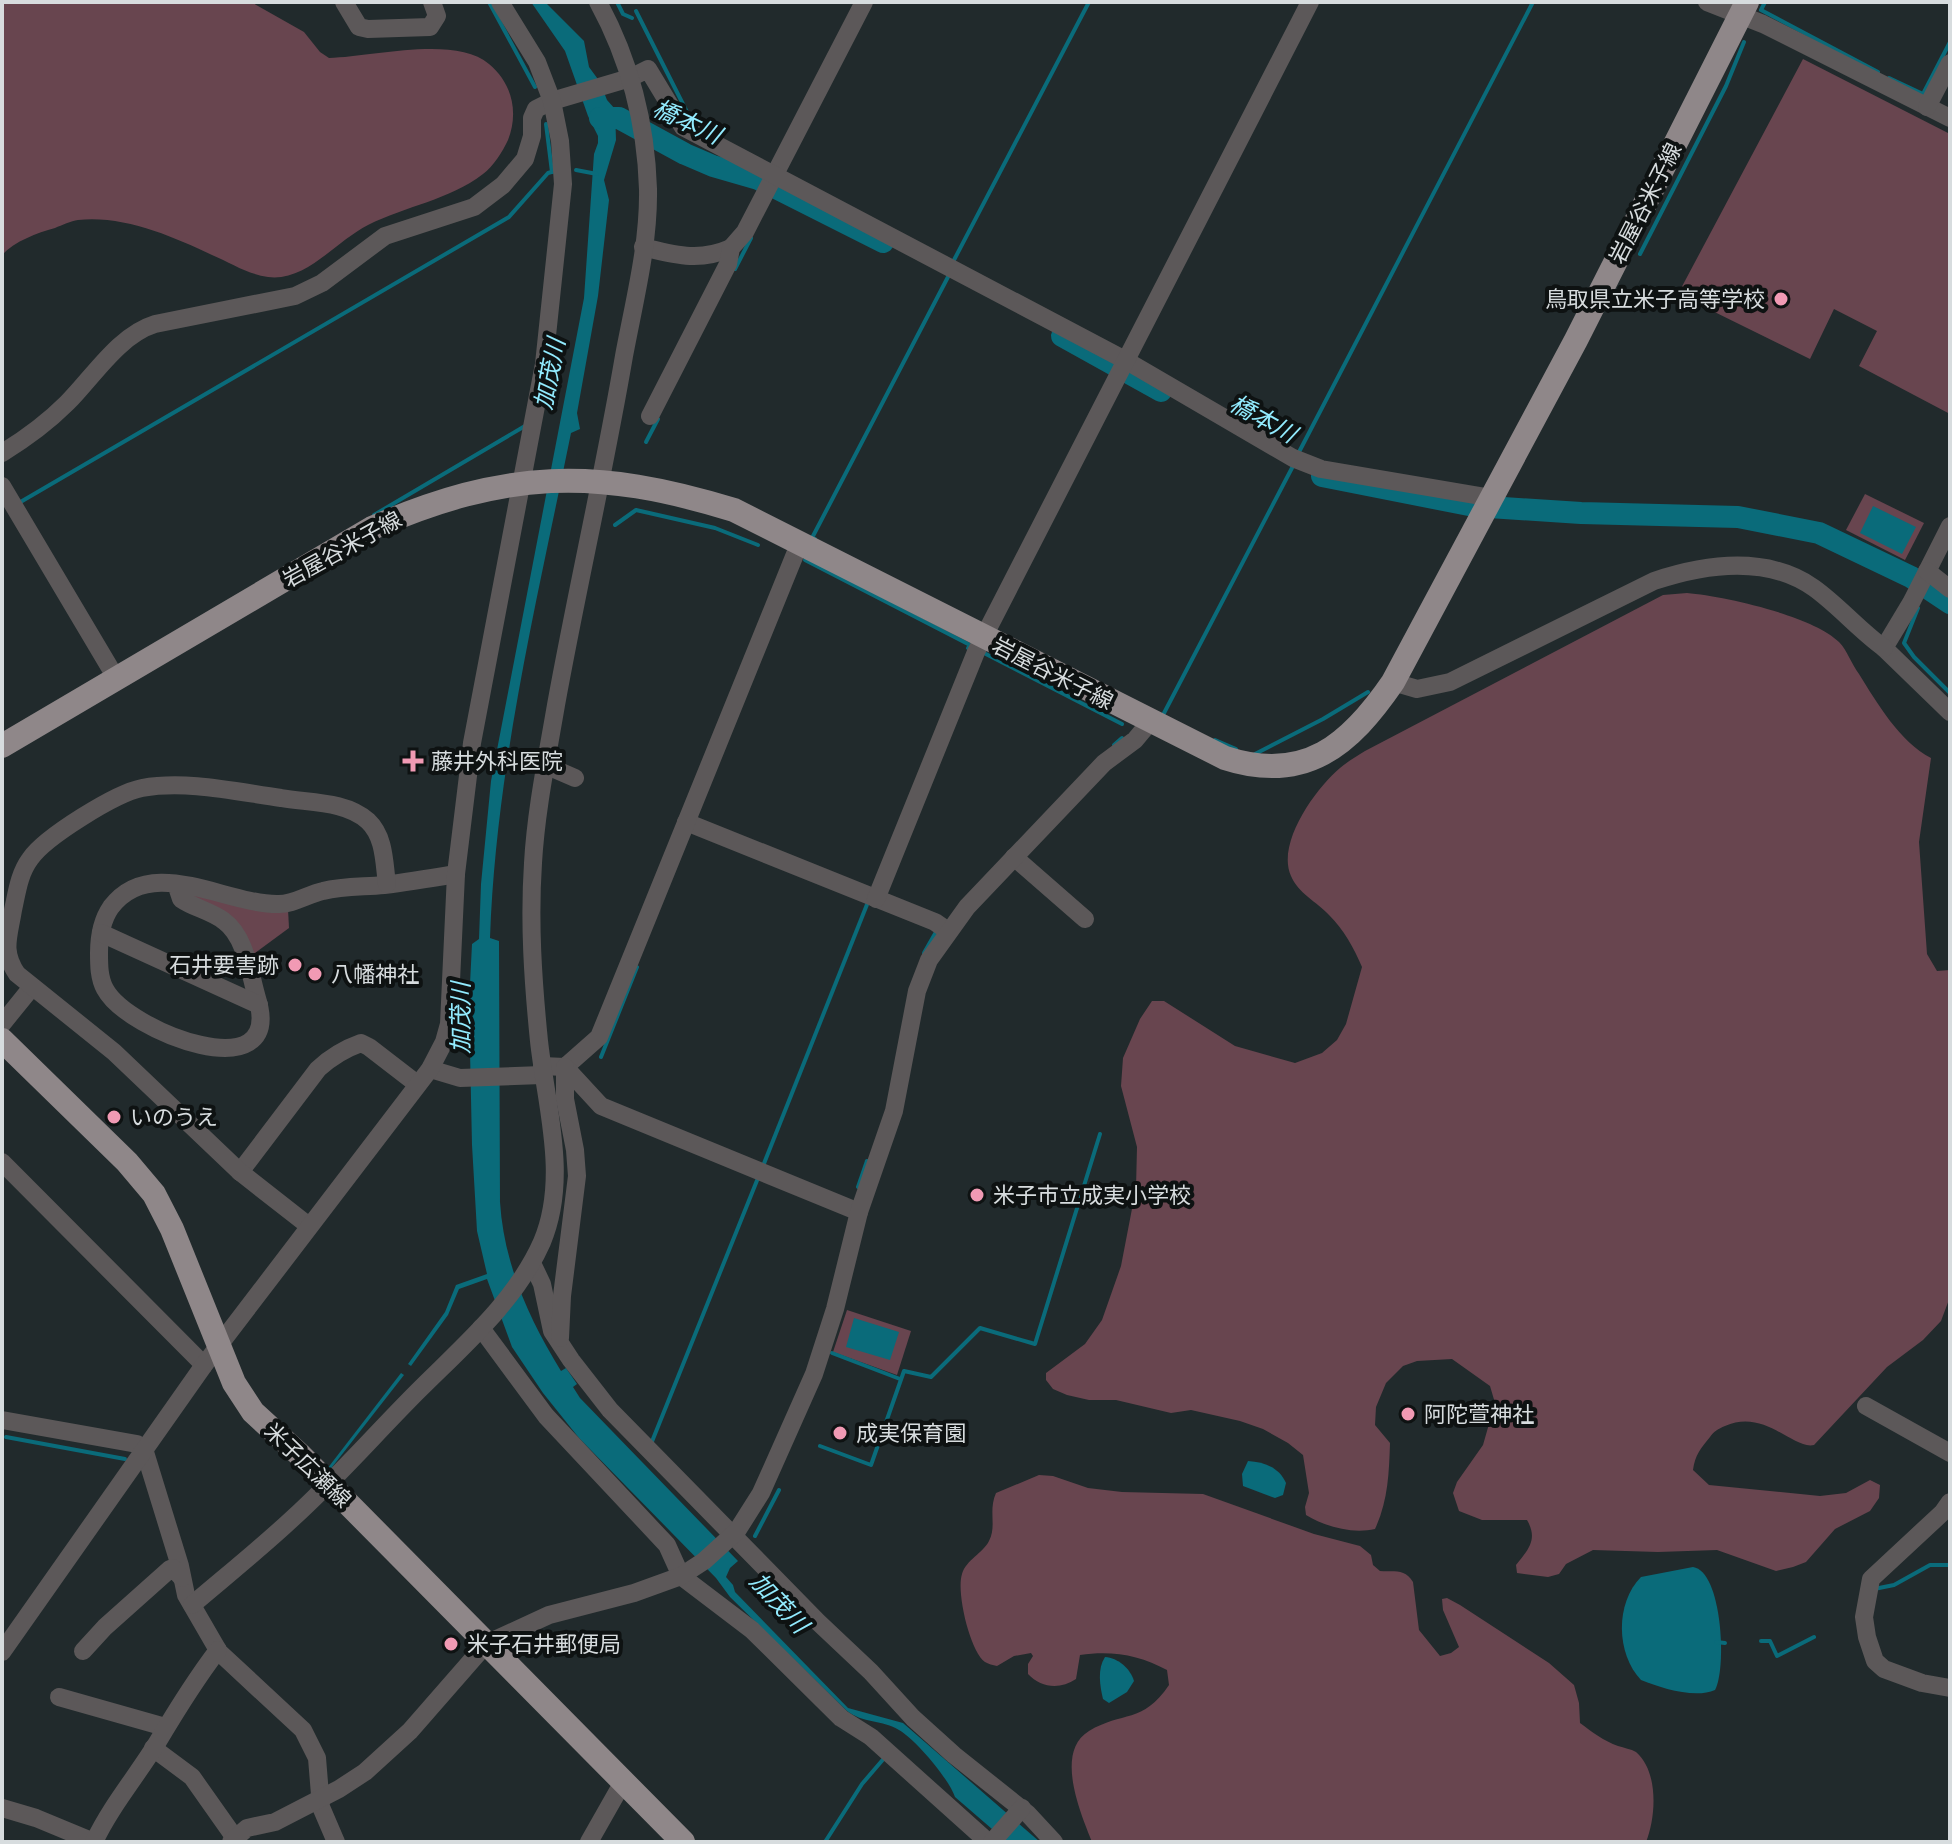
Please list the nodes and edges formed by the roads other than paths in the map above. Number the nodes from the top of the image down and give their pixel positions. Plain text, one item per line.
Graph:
1 (344, 2) edge
2 (432, 2) edge
3 (500, 2) edge
4 (598, 2) edge
5 (864, 2) edge
6 (1310, 2) edge
7 (1707, 2) edge
8 (1744, 8) edge
9 (1950, 63) edge
10 (630, 78) junction
11 (552, 101) junction
12 (1927, 107) junction
13 (1950, 118) edge
14 (771, 182) junction
15 (643, 247) junction
16 (731, 248) junction
17 (1122, 366) junction
18 (650, 416) dead end
19 (2, 453) edge
20 (527, 481) junction
21 (592, 481) junction
22 (2, 486) edge
23 (1488, 505) junction
24 (1950, 526) edge
25 (800, 542) junction
26 (1923, 579) junction
27 (1950, 589) edge
28 (983, 637) junction
29 (1884, 648) junction
30 (116, 678) junction
31 (1393, 682) junction
32 (1950, 712) edge
33 (1150, 722) junction
34 (2, 746) edge
35 (545, 765) junction
36 (575, 778) dead end
37 (686, 822) junction
38 (1014, 857) junction
39 (456, 874) junction
40 (176, 884) junction
41 (387, 884) junction
42 (876, 899) junction
43 (1085, 919) dead end
44 (948, 931) junction
45 (101, 933) junction
46 (32, 987) junction
47 (259, 1005) junction
48 (2, 1024) edge
49 (2, 1040) edge
50 (565, 1067) junction
51 (538, 1072) junction
52 (424, 1077) junction
53 (2, 1162) edge
54 (240, 1172) junction
55 (859, 1212) junction
56 (309, 1226) junction
57 (532, 1263) junction
58 (485, 1323) junction
59 (560, 1343) junction
60 (212, 1357) junction
61 (1866, 1406) dead end
62 (2, 1420) edge
63 (144, 1449) junction
64 (1950, 1453) edge
65 (328, 1484) junction
66 (1950, 1502) edge
67 (728, 1541) junction
68 (681, 1576) junction
69 (182, 1578) junction
70 (192, 1605) junction
71 (486, 1644) junction
72 (218, 1650) junction
73 (83, 1651) dead end
74 (2, 1652) edge
75 (1950, 1688) edge
76 (59, 1697) dead end
77 (165, 1727) junction
78 (153, 1748) junction
79 (623, 1782) junction
80 (320, 1799) junction
81 (2, 1808) edge
82 (1022, 1808) junction
83 (233, 1840) edge
84 (94, 1842) edge
85 (336, 1842) edge
86 (589, 1842) edge
87 (683, 1842) edge
88 (991, 1842) edge
89 (1054, 1842) edge

1 - 2 street
3 - 11 street
4 - 10 street
5 - 14 street
6 - 17 street
7 - 8 street
8 - 12 street
8 - 23 main road, 岩屋谷米子線
9 - 12 street
10 - 11 street
10 - 14 street
10 - 15 street
11 - 19 street
11 - 20 street
12 - 13 street
14 - 16 street
14 - 17 street
15 - 16 street
15 - 21 street
16 - 18 street
17 - 23 street
17 - 28 street
20 - 21 main road, 岩屋谷米子線
20 - 30 main road, 岩屋谷米子線
20 - 39 street
21 - 25 main road, 岩屋谷米子線
21 - 35 street
22 - 30 street
23 - 31 main road, 岩屋谷米子線
24 - 26 street
25 - 28 main road, 岩屋谷米子線
25 - 37 street
26 - 27 street
26 - 29 street
28 - 33 main road, 岩屋谷米子線
28 - 42 street
29 - 31 street
29 - 32 street
30 - 34 main road, 岩屋谷米子線
31 - 33 main road, 岩屋谷米子線
33 - 38 street
35 - 36 street
35 - 51 street
37 - 42 street
37 - 50 street
38 - 43 street
38 - 44 street
39 - 41 street
39 - 52 street
40 - 41 street
40 - 45 street
40 - 47 street
41 - 46 street
42 - 44 street
44 - 55 street
45 - 47 street
45 - 47 street
46 - 48 street
46 - 54 street
49 - 60 main road, 米子広瀬線
50 - 51 street
50 - 55 street
50 - 59 street
51 - 52 street
51 - 57 street
52 - 54 street
52 - 56 street
53 - 60 street
54 - 56 street
55 - 67 street
56 - 60 street
57 - 58 street
57 - 59 street
58 - 65 street
58 - 68 street
59 - 67 street
60 - 63 street
60 - 65 main road, 米子広瀬線
61 - 64 street
62 - 63 street
63 - 69 street
63 - 74 street
65 - 70 street
65 - 71 main road, 米子広瀬線
66 - 75 street
67 - 68 street
67 - 82 street
68 - 71 street
68 - 88 street
69 - 70 street
69 - 73 street
70 - 72 street
71 - 79 main road, 米子広瀬線
71 - 80 street
72 - 77 street
72 - 80 street
76 - 77 street
77 - 78 street
78 - 83 street
78 - 84 street
79 - 86 street
79 - 87 main road, 米子広瀬線
80 - 83 street
80 - 85 street
81 - 84 street
82 - 88 street
82 - 89 street

